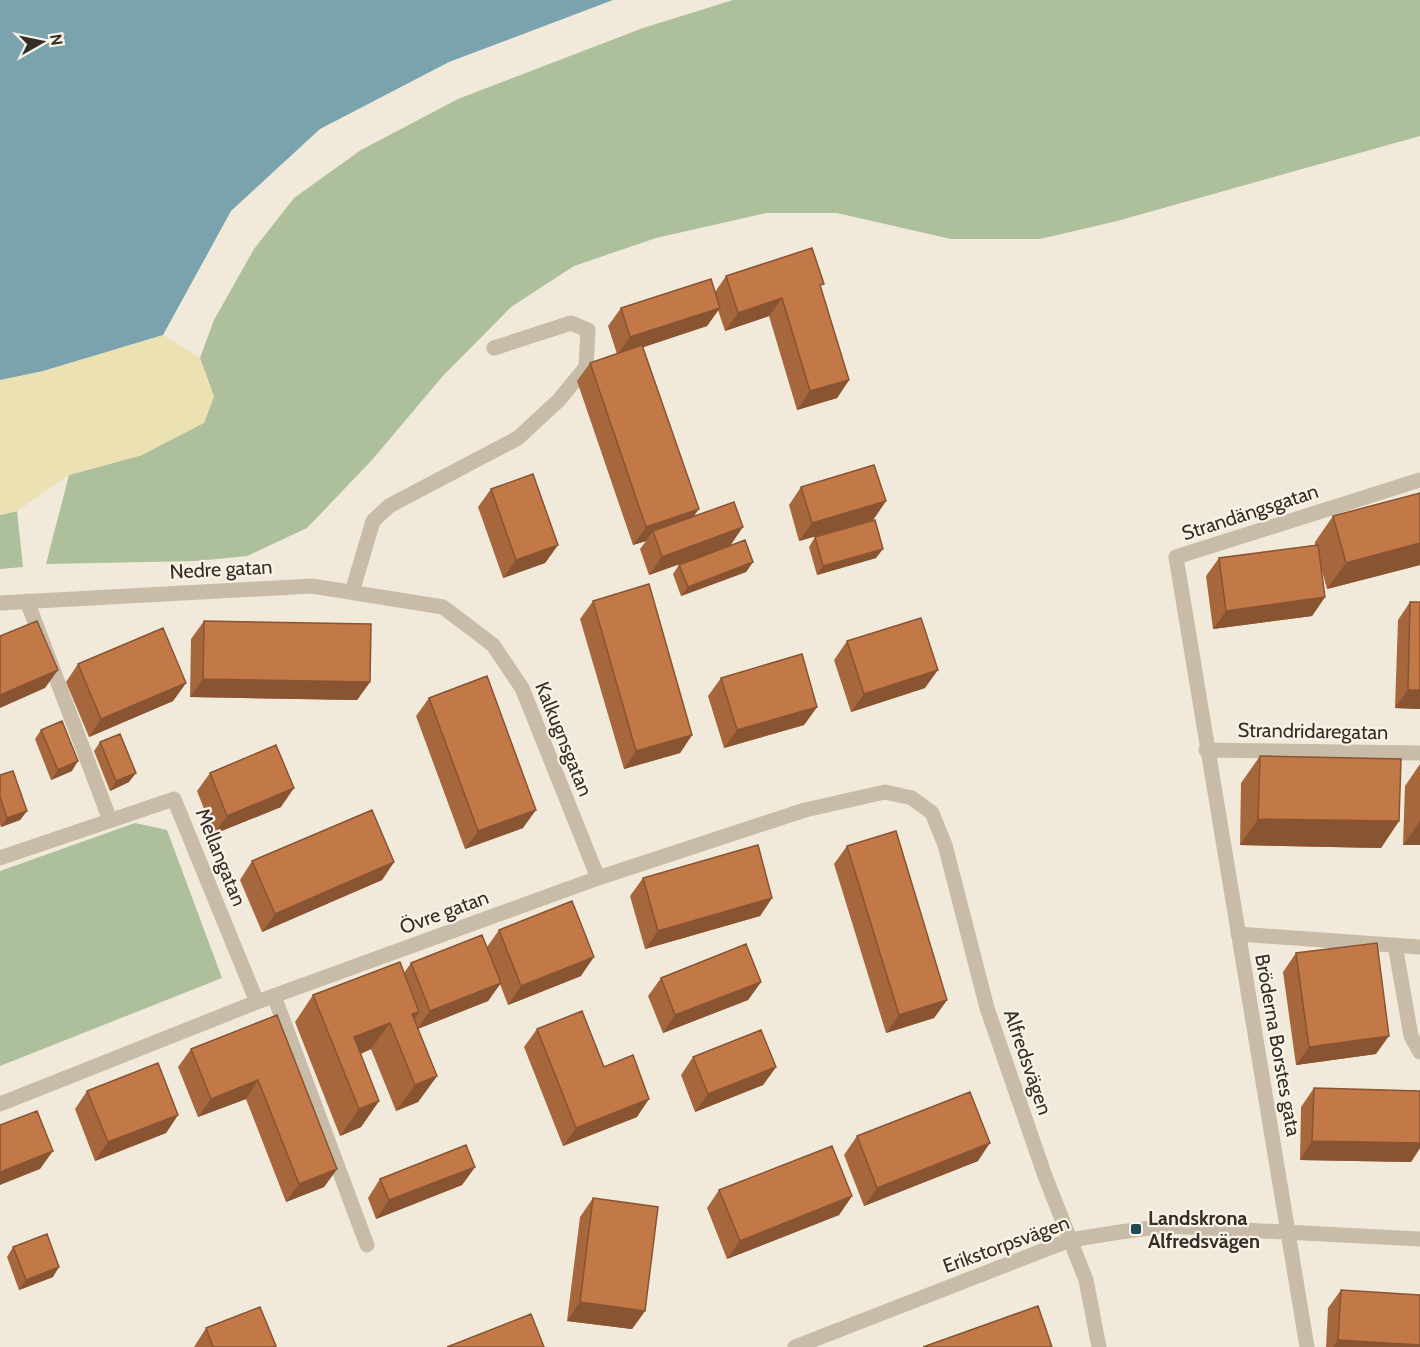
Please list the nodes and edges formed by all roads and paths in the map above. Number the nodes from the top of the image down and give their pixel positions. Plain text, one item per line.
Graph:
1 (494, 348) dead end
2 (1420, 480) edge
3 (352, 592) junction
4 (27, 601) junction
5 (0, 603) edge
6 (442, 607) joint
7 (1206, 750) junction
8 (1420, 753) edge
9 (912, 798) joint
10 (110, 820) junction
11 (0, 858) edge
12 (598, 878) junction
13 (1238, 934) junction
14 (1395, 945) junction
15 (1420, 947) edge
16 (274, 996) junction
17 (257, 1002) junction
18 (1420, 1052) edge
19 (0, 1104) edge
20 (1287, 1231) junction
21 (1420, 1239) edge
22 (1070, 1240) junction
23 (367, 1245) dead end
24 (795, 1347) edge
25 (1099, 1347) edge
26 (1307, 1347) edge

1 - 3 street
2 - 7 street, Strandängsgatan
3 - 4 street, Nedre gatan
3 - 6 street, Nedre gatan
4 - 5 street, Nedre gatan
4 - 10 street
6 - 12 street, Kalkugnsgatan
7 - 8 street, Strandridaregatan
7 - 13 street, Bröderna Borstes gata
9 - 12 street, Övre gatan
9 - 22 street, Alfredsvägen
10 - 11 street, Mellangatan
10 - 17 street, Mellangatan
12 - 16 street, Övre gatan
13 - 14 street
13 - 20 street, Bröderna Borstes gata
14 - 15 street
14 - 18 street
16 - 17 street, Övre gatan
16 - 23 street
17 - 19 street, Övre gatan
20 - 21 street, Erikstorpsvägen
20 - 22 street, Erikstorpsvägen
20 - 26 street, Bröderna Borstes gata
22 - 24 street, Erikstorpsvägen
22 - 25 street, Alfredsvägen

